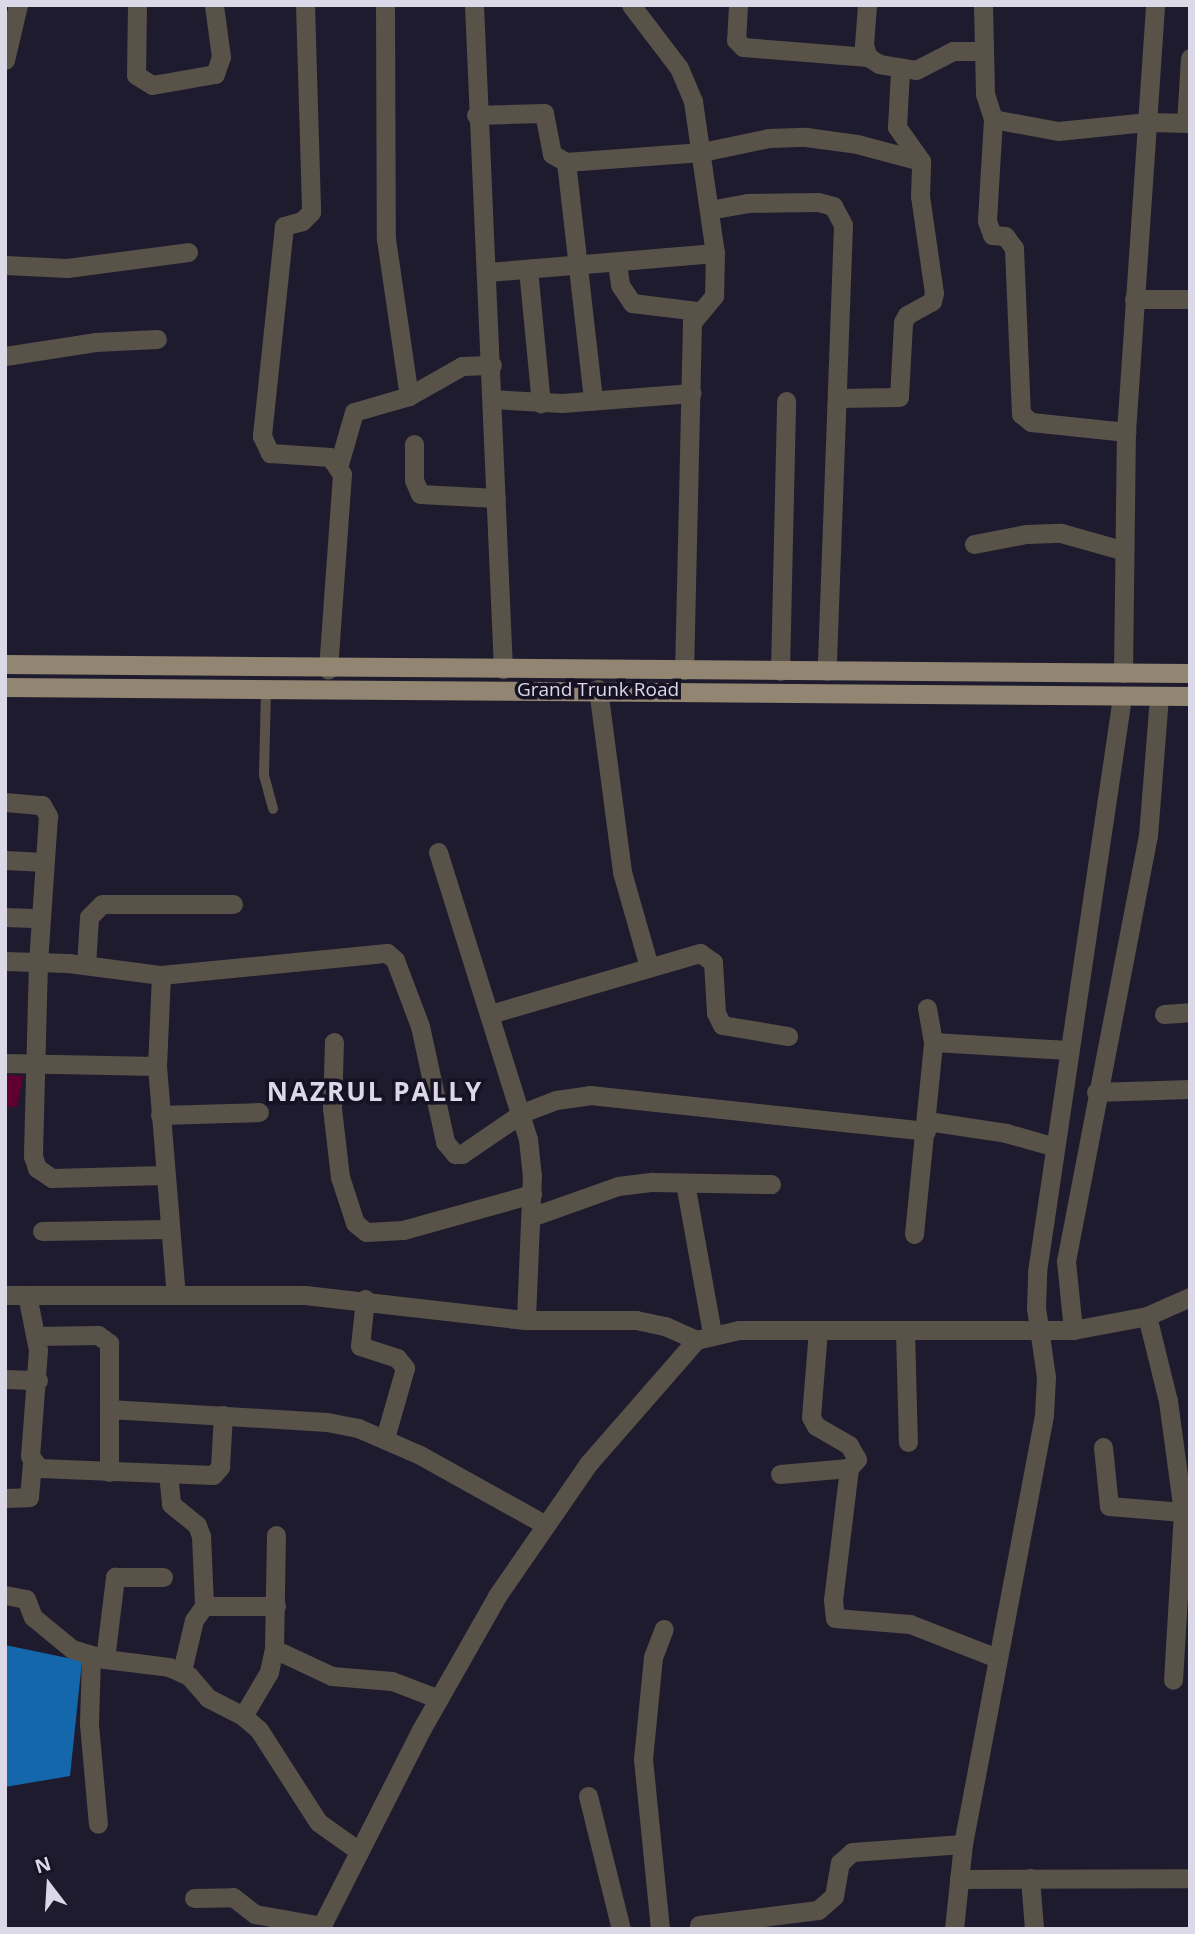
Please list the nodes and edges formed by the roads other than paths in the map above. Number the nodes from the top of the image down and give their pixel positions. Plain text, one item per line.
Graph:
1 (18, 5) edge
2 (137, 5) edge
3 (214, 5) edge
4 (304, 5) edge
5 (385, 5) edge
6 (474, 5) edge
7 (631, 5) edge
8 (738, 5) edge
9 (867, 5) edge
10 (983, 5) edge
11 (1155, 5) edge
12 (8, 34) edge
13 (984, 51) junction
14 (868, 57) junction
15 (1190, 58) edge
16 (5, 60) edge
17 (900, 71) junction
18 (476, 115) junction
19 (993, 119) junction
20 (1146, 122) junction
21 (1181, 123) edge
22 (702, 152) junction
23 (921, 161) junction
24 (566, 162) junction
25 (709, 209) junction
26 (188, 252) dead end
27 (715, 253) junction
28 (617, 263) junction
29 (5, 265) edge
30 (575, 266) junction
31 (528, 270) junction
32 (488, 272) junction
33 (1134, 299) junction
34 (1190, 299) edge
35 (697, 312) junction
36 (157, 339) dead end
37 (5, 356) edge
38 (492, 365) junction
39 (692, 393) junction
40 (409, 396) junction
41 (837, 398) junction
42 (492, 399) junction
43 (593, 400) junction
44 (786, 401) dead end
45 (541, 403) junction
46 (1126, 432) junction
47 (414, 444) dead end
48 (339, 464) junction
49 (496, 498) junction
50 (974, 544) dead end
51 (1125, 551) junction
52 (5, 664) edge
53 (328, 669) junction
54 (503, 669) junction
55 (684, 670) junction
56 (780, 671) junction
57 (827, 671) junction
58 (1123, 673) junction
59 (1190, 673) edge
60 (5, 687) edge
61 (598, 690) junction
62 (266, 691) junction
63 (1159, 696) junction
64 (1190, 696) edge
65 (1122, 697) junction
66 (5, 802) edge
67 (273, 809) dead end
68 (438, 852) dead end
69 (5, 860) edge
70 (44, 862) junction
71 (233, 904) dead end
72 (5, 917) edge
73 (40, 918) junction
74 (5, 961) edge
75 (38, 962) junction
76 (86, 965) junction
77 (649, 967) junction
78 (162, 975) junction
79 (927, 1008) dead end
80 (1190, 1013) edge
81 (490, 1014) junction
82 (1164, 1014) dead end
83 (788, 1036) dead end
84 (334, 1042) dead end
85 (933, 1042) junction
86 (1069, 1050) junction
87 (5, 1063) edge
88 (36, 1063) junction
89 (157, 1066) junction
90 (1190, 1089) edge
91 (1096, 1092) junction
92 (259, 1112) dead end
93 (522, 1113) junction
94 (160, 1115) junction
95 (927, 1126) junction
96 (1055, 1147) junction
97 (164, 1175) junction
98 (685, 1182) junction
99 (771, 1184) dead end
100 (532, 1194) junction
101 (531, 1217) junction
102 (169, 1229) junction
103 (42, 1231) dead end
104 (914, 1234) dead end
105 (5, 1294) edge
106 (27, 1295) junction
107 (176, 1295) junction
108 (1190, 1297) edge
109 (365, 1300) junction
110 (1147, 1316) junction
111 (526, 1320) junction
112 (1073, 1330) junction
113 (818, 1331) junction
114 (905, 1331) junction
115 (1041, 1332) junction
116 (36, 1336) junction
117 (704, 1337) junction
118 (5, 1379) edge
119 (38, 1380) junction
120 (109, 1409) junction
121 (223, 1415) junction
122 (385, 1438) junction
123 (908, 1442) dead end
124 (1103, 1447) dead end
125 (32, 1464) junction
126 (849, 1468) junction
127 (108, 1472) junction
128 (168, 1474) junction
129 (780, 1474) dead end
130 (5, 1498) edge
131 (1183, 1512) junction
132 (546, 1525) junction
133 (276, 1535) dead end
134 (163, 1577) dead end
135 (5, 1595) edge
136 (204, 1605) junction
137 (276, 1606) junction
138 (664, 1629) dead end
139 (274, 1649) junction
140 (98, 1658) junction
141 (998, 1658) junction
142 (182, 1671) junction
143 (1173, 1680) dead end
144 (439, 1699) junction
145 (243, 1716) junction
146 (588, 1796) dead end
147 (98, 1824) dead end
148 (963, 1844) junction
149 (359, 1851) junction
150 (1030, 1878) junction
151 (1190, 1878) edge
152 (959, 1879) junction
153 (194, 1898) dead end
154 (699, 1925) dead end
155 (321, 1927) edge
156 (621, 1929) edge
157 (660, 1929) edge
158 (954, 1929) edge
159 (1034, 1929) edge

1 - 12 street
2 - 3 street
4 - 48 street
5 - 40 street
6 - 18 street
7 - 22 street
8 - 14 street
9 - 14 street
10 - 13 street
11 - 20 street
12 - 16 street
13 - 17 street
13 - 19 street
14 - 17 street
15 - 21 street
17 - 23 street
18 - 24 street
18 - 32 street
19 - 20 street
19 - 46 street
20 - 21 street
20 - 33 street
22 - 23 street
22 - 24 street
22 - 25 street
23 - 41 street
24 - 30 street
25 - 27 street
25 - 41 street
26 - 29 street
27 - 28 street
27 - 35 street
28 - 30 street
28 - 35 street
30 - 31 street
30 - 43 street
31 - 32 street
31 - 45 street
32 - 38 street
33 - 34 street
33 - 46 street
35 - 39 street
36 - 37 street
38 - 40 street
38 - 42 street
39 - 43 street
39 - 55 street
40 - 48 street
41 - 57 street
42 - 45 street
42 - 49 street
43 - 45 street
44 - 56 street
46 - 51 street
47 - 49 street
48 - 53 street
49 - 54 street
50 - 51 street
51 - 58 street
52 - 53 main road, Grand Trunk Road
53 - 54 main road, Grand Trunk Road
54 - 55 main road, Grand Trunk Road
55 - 56 main road, Grand Trunk Road
56 - 57 main road, Grand Trunk Road
57 - 58 main road, Grand Trunk Road
58 - 59 main road, Grand Trunk Road
60 - 62 main road, Grand Trunk Road
61 - 62 main road, Grand Trunk Road
61 - 65 main road, Grand Trunk Road
61 - 77 street
62 - 67 lane
63 - 64 main road, Grand Trunk Road
63 - 65 main road, Grand Trunk Road
63 - 91 street
65 - 86 street
66 - 70 street
68 - 81 street
69 - 70 street
70 - 73 street
71 - 76 street
72 - 73 street
73 - 75 street
74 - 75 street
75 - 76 street
75 - 88 street
76 - 78 street
77 - 81 street
77 - 83 street
78 - 89 street
78 - 93 street
79 - 85 street
80 - 82 street
81 - 93 street
84 - 100 street
85 - 86 street
85 - 95 street
86 - 96 street
87 - 88 street
88 - 89 street
88 - 97 street
89 - 94 street
90 - 91 street
91 - 112 street
92 - 94 street
93 - 95 street
93 - 100 street
94 - 97 street
95 - 96 street
95 - 104 street
96 - 115 street
97 - 102 street
98 - 99 street
98 - 101 street
98 - 117 street
100 - 101 street
101 - 111 street
102 - 103 street
102 - 107 street
105 - 106 street
106 - 107 street
106 - 116 street
107 - 109 street
108 - 110 street
109 - 111 street
109 - 122 street
110 - 112 street
110 - 131 street
111 - 117 street
112 - 115 street
113 - 114 street
113 - 117 street
113 - 126 street
114 - 115 street
114 - 123 street
115 - 141 street
116 - 119 street
116 - 120 street
117 - 132 street
118 - 119 street
119 - 125 street
120 - 121 street
120 - 127 street
121 - 122 street
121 - 128 street
122 - 132 street
124 - 131 street
125 - 127 street
125 - 130 street
126 - 129 street
126 - 141 street
127 - 128 street
128 - 136 street
131 - 143 street
132 - 144 street
133 - 137 street
134 - 140 street
135 - 140 street
136 - 137 street
136 - 142 street
137 - 139 street
138 - 157 street
139 - 144 street
139 - 145 street
140 - 142 street
140 - 147 street
141 - 148 street
142 - 145 street
144 - 149 street
145 - 149 street
146 - 156 street
148 - 152 street
148 - 154 street
149 - 155 street
150 - 151 street
150 - 152 street
150 - 159 street
152 - 158 street
153 - 155 street

